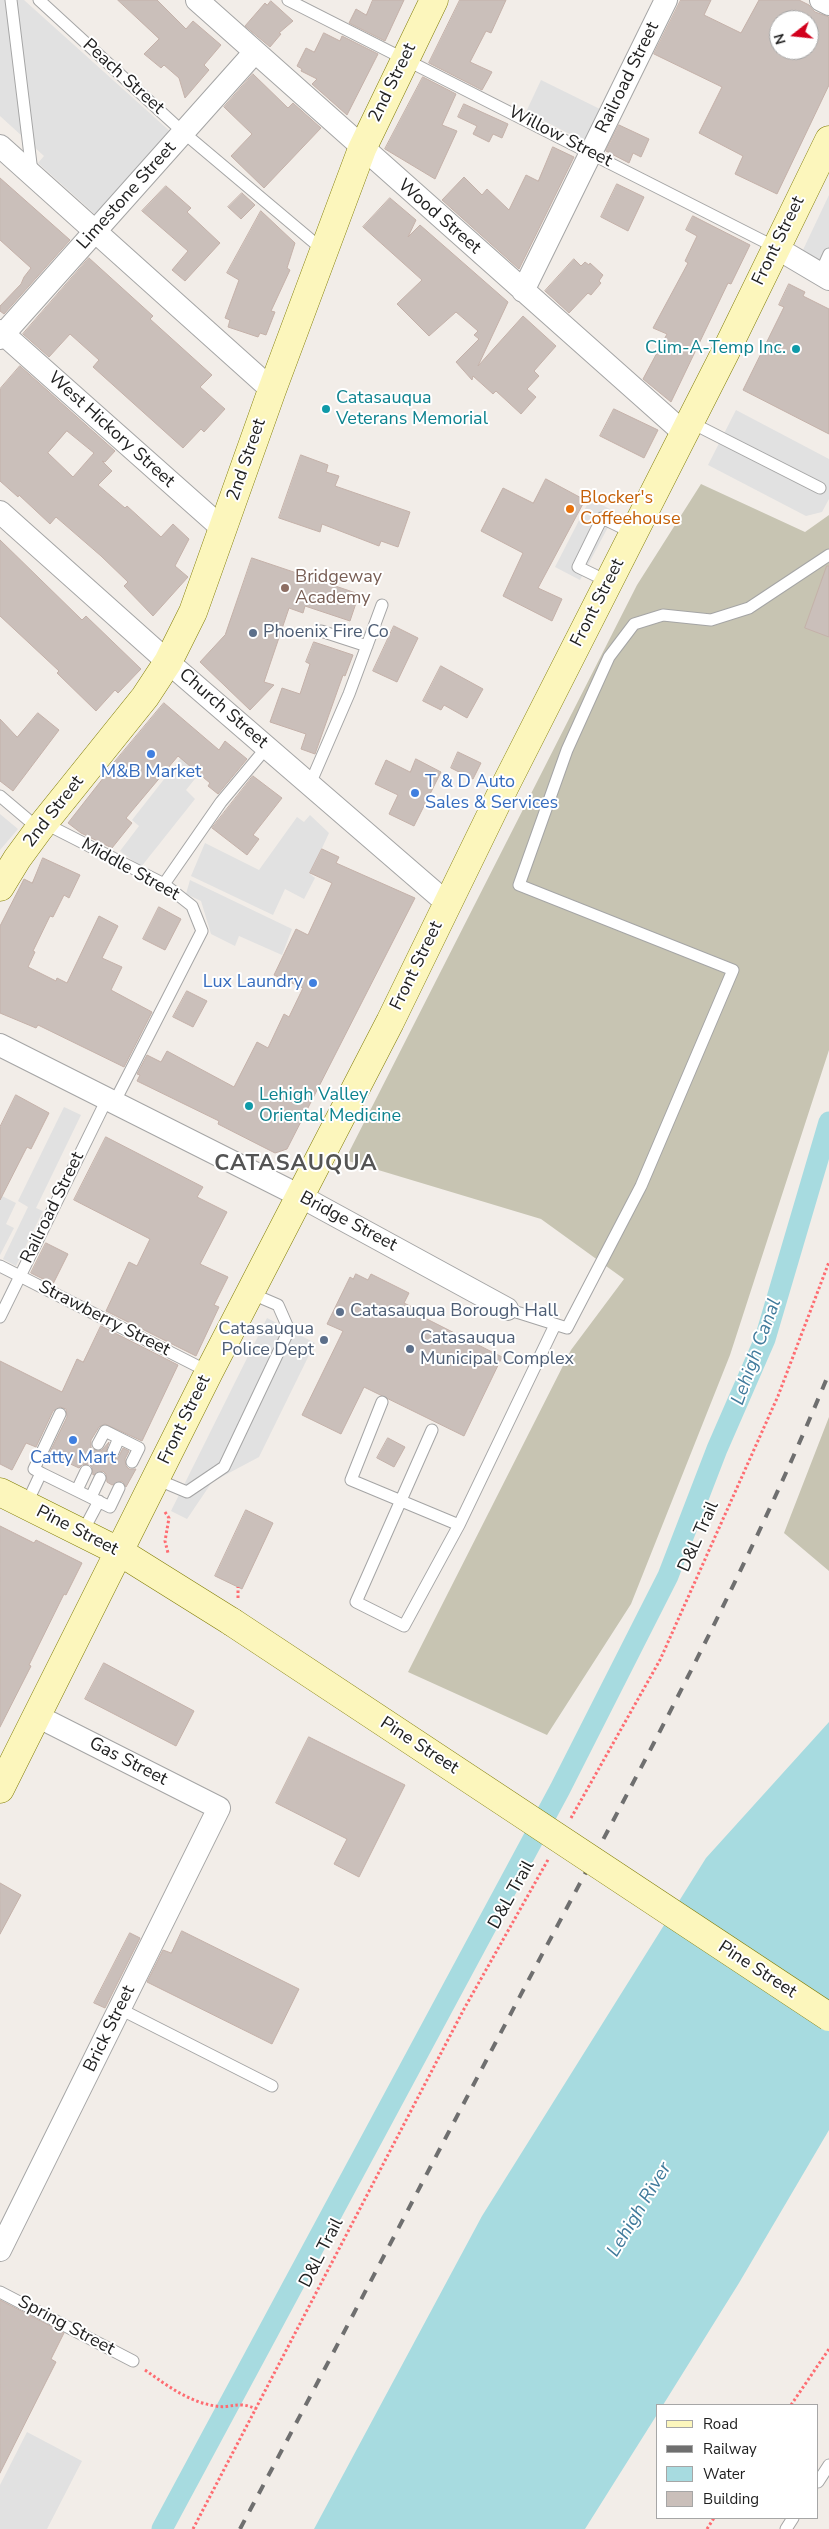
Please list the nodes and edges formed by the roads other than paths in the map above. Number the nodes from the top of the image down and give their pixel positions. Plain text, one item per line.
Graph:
1 (11, 0) edge
2 (38, 0) edge
3 (288, 0) edge
4 (434, 0) edge
5 (666, 0) edge
6 (821, 0) edge
7 (200, 1) edge
8 (829, 4) edge
9 (254, 53) junction
10 (405, 59) junction
11 (184, 133) junction
12 (0, 146) edge
13 (827, 148) edge
14 (362, 149) junction
15 (591, 153) junction
16 (32, 175) junction
17 (95, 231) junction
18 (775, 247) junction
19 (323, 250) junction
20 (829, 254) edge
21 (824, 276) edge
22 (523, 291) junction
23 (1, 334) edge
24 (272, 390) junction
25 (687, 427) junction
26 (820, 488) dead end
27 (2, 516) edge
28 (223, 529) junction
29 (829, 555) edge
30 (382, 605) dead end
31 (322, 631) dead end
32 (367, 646) junction
33 (168, 662) junction
34 (267, 747) junction
35 (310, 784) junction
36 (0, 796) edge
37 (41, 826) junction
38 (164, 884) junction
39 (0, 887) edge
40 (448, 904) junction
41 (202, 931) joint
42 (0, 1045) edge
43 (111, 1101) junction
44 (300, 1196) junction
45 (0, 1266) edge
46 (20, 1276) junction
47 (250, 1292) junction
48 (507, 1309) joint
49 (0, 1316) edge
50 (555, 1325) junction
51 (208, 1372) junction
52 (382, 1402) dead end
53 (60, 1414) dead end
54 (432, 1430) dead end
55 (119, 1438) junction
56 (98, 1444) dead end
57 (113, 1452) dead end
58 (152, 1460) junction
59 (132, 1462) dead end
60 (86, 1472) dead end
61 (42, 1473) junction
62 (100, 1478) dead end
63 (119, 1488) dead end
64 (77, 1490) junction
65 (0, 1492) edge
66 (95, 1499) junction
67 (399, 1502) junction
68 (26, 1505) junction
69 (459, 1524) junction
70 (82, 1533) junction
71 (120, 1552) junction
72 (37, 1716) junction
73 (0, 1790) edge
74 (219, 1808) joint
75 (120, 2009) junction
76 (829, 2017) edge
77 (272, 2086) dead end
78 (0, 2250) edge
79 (0, 2292) edge
80 (133, 2361) road end
81 (829, 2465) edge
82 (819, 2480) edge

1 - 16 lane
2 - 11 lane, Peach Street
3 - 10 lane, Willow Street
4 - 10 main road, 2nd Street
5 - 15 street, Railroad Street
6 - 8 street
7 - 9 street, Wood Street
9 - 11 street, Limestone Street
9 - 14 street, Wood Street
10 - 14 main road, 2nd Street
10 - 15 lane, Willow Street
11 - 17 street, Limestone Street
11 - 19 lane, Peach Street
12 - 16 street
13 - 18 main road, Front Street
14 - 19 main road, 2nd Street
14 - 22 street, Wood Street
15 - 18 lane, Willow Street
15 - 22 street, Railroad Street
16 - 17 street
17 - 23 street, Limestone Street
17 - 24 street
18 - 21 street, Willow Street
18 - 25 main road, Front Street
19 - 24 main road, 2nd Street
20 - 21 lane
22 - 25 street, Wood Street
23 - 28 street, West Hickory Street
24 - 28 main road, 2nd Street
25 - 26 lane
25 - 40 main road, Front Street
27 - 33 street, Church Street
28 - 33 main road, 2nd Street
29 - 50 lane
30 - 32 lane
31 - 32 lane
32 - 35 lane
33 - 34 street, Church Street
33 - 37 main road, 2nd Street
34 - 35 street, Church Street
34 - 38 lane
35 - 40 street, Church Street
36 - 37 lane, Middle Street
37 - 38 lane, Middle Street
37 - 39 main road, 2nd Street
38 - 41 lane, Middle Street
40 - 44 main road, Front Street
41 - 43 lane, Railroad Street
42 - 43 street, Bridge Street
43 - 44 street, Bridge Street
43 - 46 lane, Railroad Street
44 - 47 main road, Front Street
44 - 48 street, Bridge Street
45 - 46 lane, Strawberry Street
46 - 49 lane, Railroad Street
46 - 51 lane, Strawberry Street
47 - 51 main road, Front Street
47 - 58 lane
48 - 50 lane
50 - 69 lane
51 - 58 main road, Front Street
52 - 67 lane
53 - 61 lane
54 - 67 lane
55 - 56 lane
55 - 57 lane
55 - 58 lane
58 - 59 lane
58 - 71 main road, Front Street
60 - 64 lane
61 - 64 lane
61 - 68 lane
62 - 66 lane
63 - 66 lane
64 - 66 lane
65 - 68 main road, Pine Street
66 - 70 lane
67 - 69 lane
67 - 69 lane
68 - 70 main road, Pine Street
70 - 71 main road, Pine Street
71 - 72 main road, Front Street
71 - 76 main road, Pine Street, bridge
72 - 73 main road, Front Street
72 - 74 street, Gas Street
74 - 75 street, Brick Street
75 - 77 lane
75 - 78 street, Brick Street
79 - 80 lane, Spring Street
81 - 82 lane

